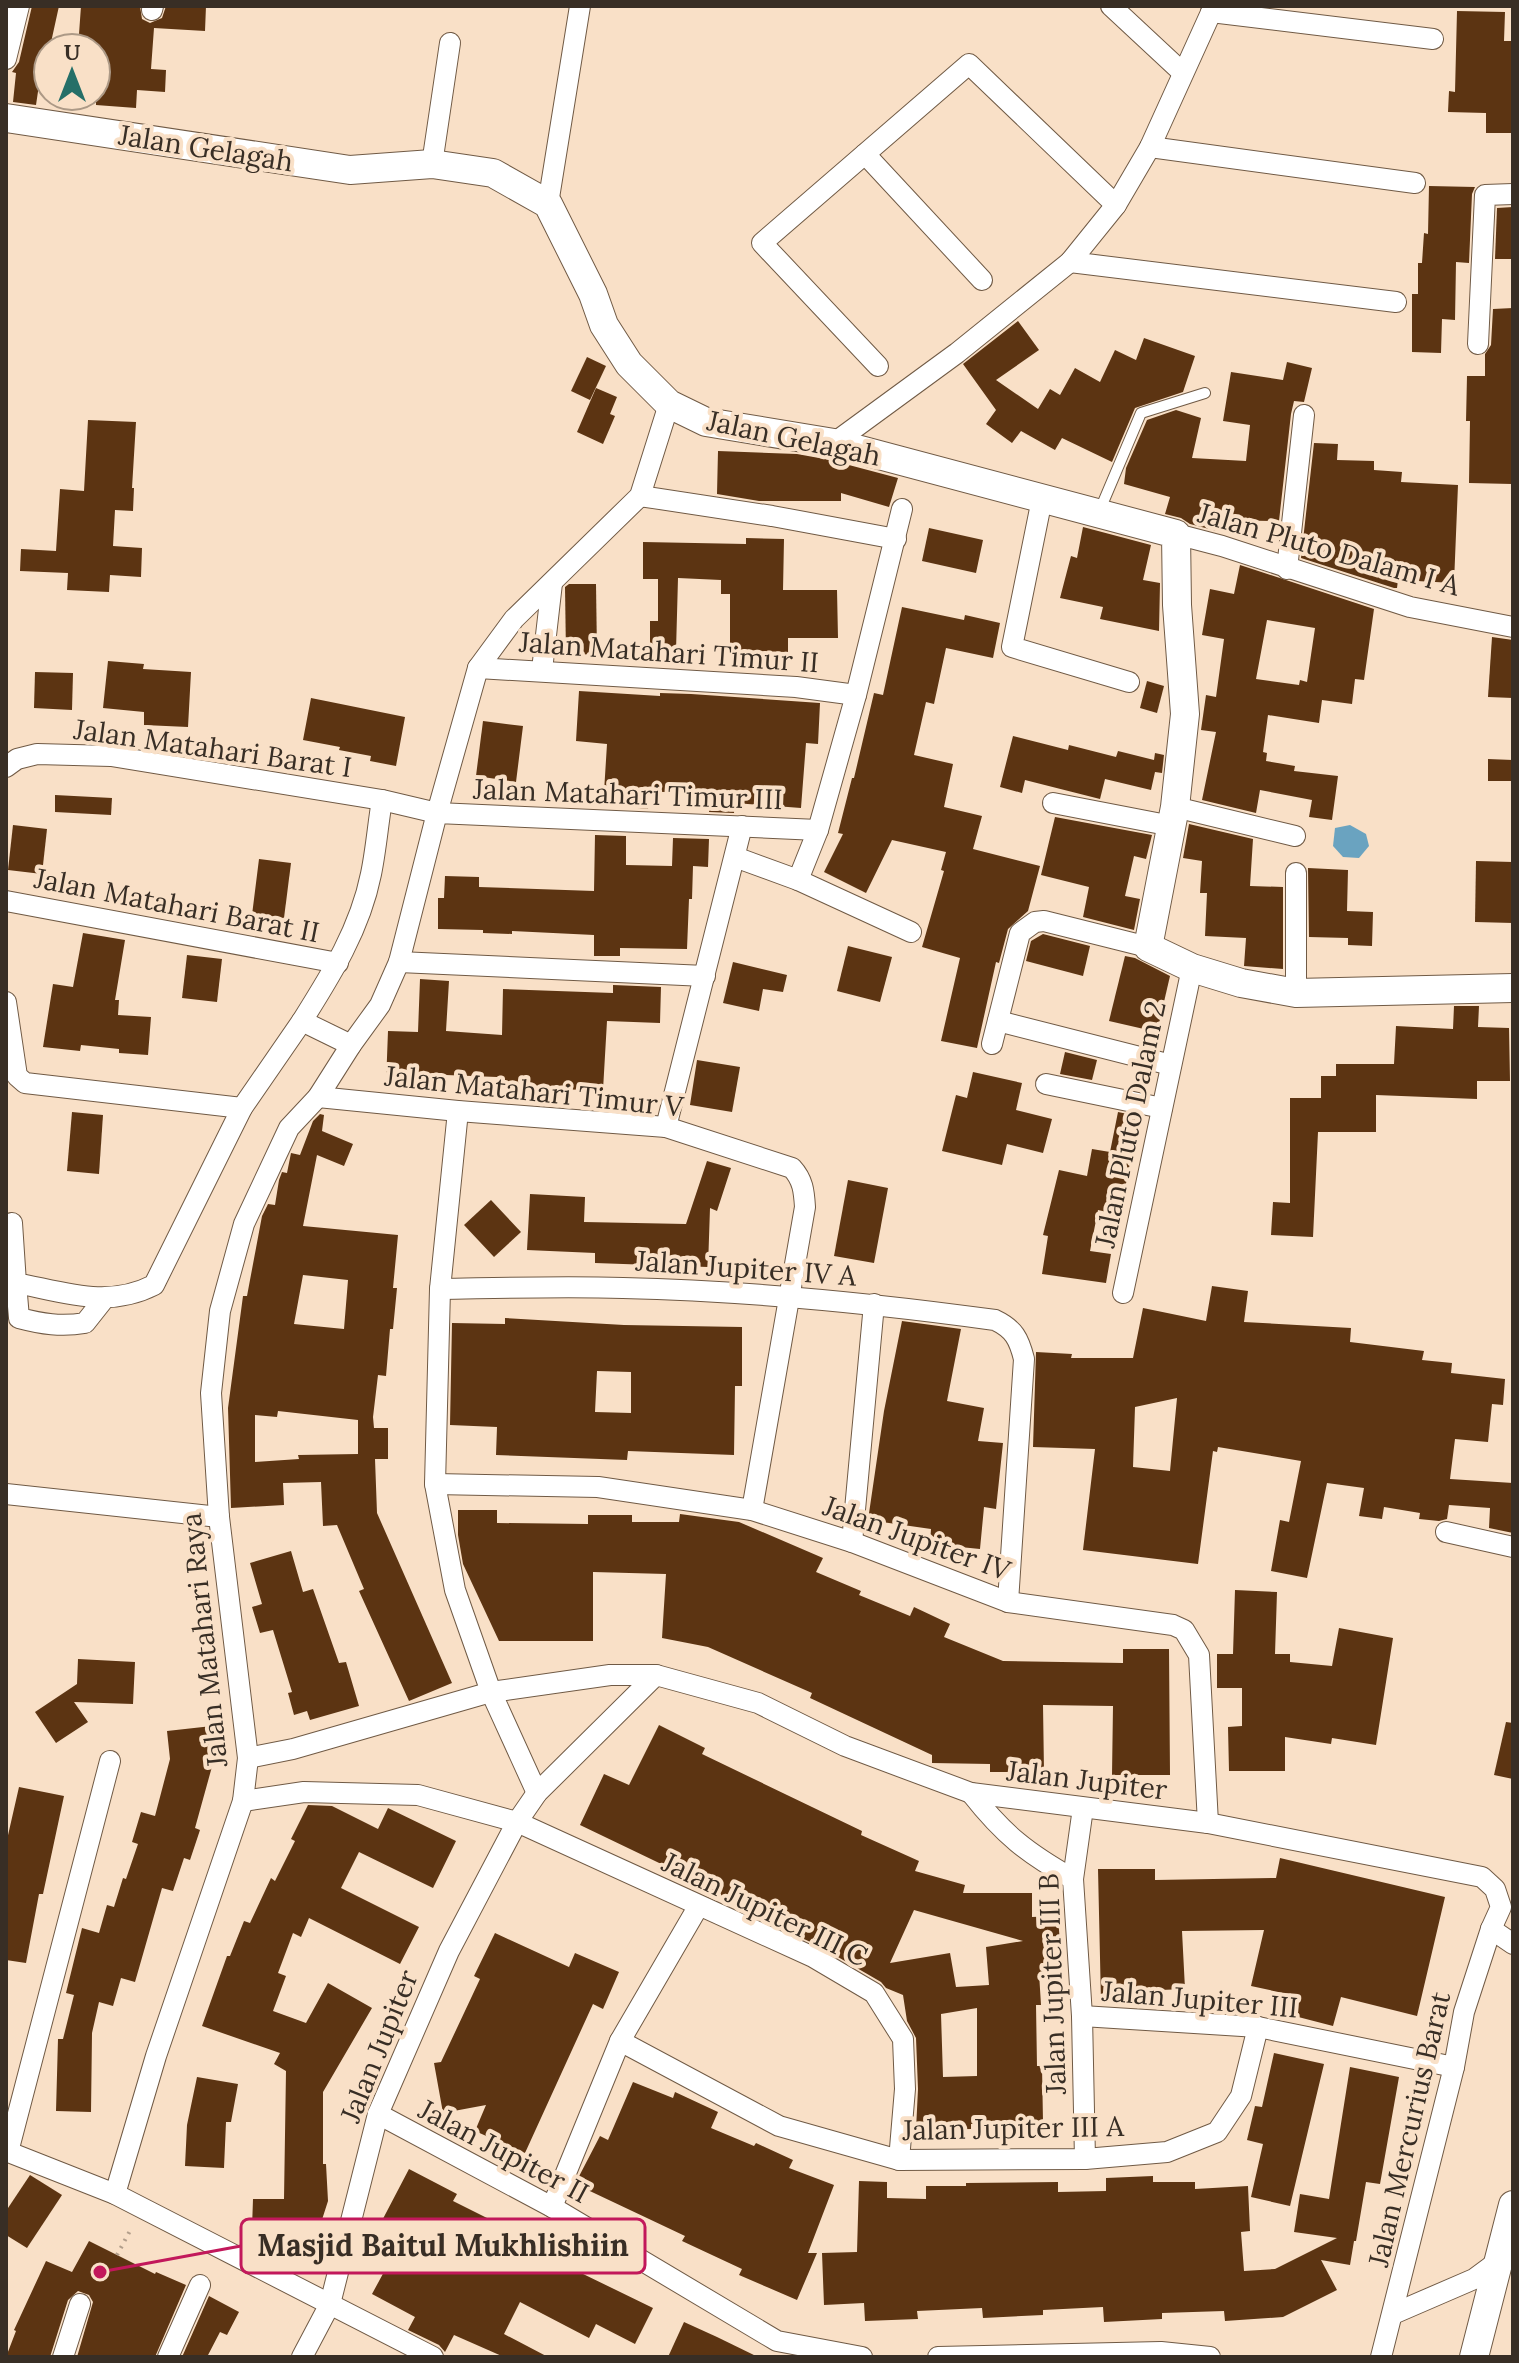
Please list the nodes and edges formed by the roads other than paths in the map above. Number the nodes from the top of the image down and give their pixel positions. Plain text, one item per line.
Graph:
1 (19, 6) edge
2 (580, 6) edge
3 (1111, 6) edge
4 (1212, 9) edge
5 (1433, 39) dead end
6 (450, 43) dead end
7 (6, 59) edge
8 (1183, 73) junction
9 (6, 118) edge
10 (1150, 147) junction
11 (865, 154) junction
12 (432, 164) junction
13 (1415, 183) dead end
14 (1513, 194) edge
15 (548, 204) junction
16 (1116, 205) junction
17 (1070, 262) junction
18 (982, 280) dead end
19 (1396, 302) dead end
20 (1478, 344) dead end
21 (878, 366) dead end
22 (1205, 393) dead end
23 (669, 404) junction
24 (1304, 415) dead end
25 (834, 443) junction
26 (640, 496) junction
27 (1042, 499) junction
28 (902, 509) dead end
29 (1098, 514) junction
30 (1176, 534) junction
31 (896, 539) junction
32 (1287, 569) junction
33 (552, 583) junction
34 (1513, 627) edge
35 (478, 668) junction
36 (542, 670) junction
37 (1129, 682) dead end
38 (856, 695) junction
39 (6, 767) edge
40 (382, 800) junction
41 (1053, 803) dead end
42 (437, 813) junction
43 (1174, 816) junction
44 (742, 826) junction
45 (818, 830) junction
46 (1295, 836) dead end
47 (735, 857) junction
48 (1296, 873) dead end
49 (798, 880) junction
50 (6, 901) edge
51 (911, 932) dead end
52 (1148, 947) junction
53 (399, 962) junction
54 (338, 963) junction
55 (1192, 968) junction
56 (705, 976) junction
57 (1513, 988) edge
58 (1296, 993) junction
59 (6, 1002) edge
60 (302, 1021) junction
61 (998, 1021) junction
62 (992, 1044) dead end
63 (351, 1045) junction
64 (11, 1057) edge
65 (1171, 1065) junction
66 (1046, 1084) dead end
67 (318, 1097) junction
68 (242, 1108) junction
69 (1162, 1108) junction
70 (458, 1111) junction
71 (666, 1127) junction
72 (12, 1223) dead end
73 (16, 1283) junction
74 (440, 1289) junction
75 (1123, 1293) dead end
76 (788, 1298) junction
77 (104, 1299) junction
78 (874, 1304) junction
79 (435, 1484) junction
80 (6, 1494) edge
81 (752, 1510) junction
82 (219, 1517) junction
83 (1446, 1532) dead end
84 (852, 1542) junction
85 (1513, 1547) edge
86 (1008, 1602) junction
87 (656, 1675) junction
88 (491, 1692) junction
89 (248, 1758) junction
90 (110, 1761) dead end
91 (537, 1793) junction
92 (971, 1793) junction
93 (243, 1801) junction
94 (1083, 1808) junction
95 (517, 1822) junction
96 (1208, 1823) junction
97 (1073, 1879) junction
98 (698, 1907) junction
99 (1494, 1922) junction
100 (1513, 1944) edge
101 (1082, 2016) junction
102 (1258, 2027) junction
103 (620, 2041) junction
104 (1454, 2067) junction
105 (378, 2114) junction
106 (7, 2151) edge
107 (1085, 2159) junction
108 (899, 2160) junction
109 (115, 2194) junction
110 (1513, 2205) edge
111 (552, 2207) junction
112 (1505, 2261) edge
113 (200, 2285) dead end
114 (80, 2304) dead end
115 (330, 2304) junction
116 (1393, 2314) junction
117 (63, 2357) edge
118 (168, 2357) edge
119 (302, 2357) edge
120 (433, 2357) edge
121 (862, 2357) edge
122 (938, 2357) edge
123 (1210, 2357) edge
124 (1381, 2357) edge
125 (1474, 2357) edge

1 - 7 street
2 - 15 street
3 - 8 street
4 - 5 street
4 - 8 street
6 - 12 street
8 - 10 street
9 - 12 street, Jalan Gelagah
10 - 13 street
10 - 16 street
11 - 16 street
11 - 18 street
11 - 21 street
12 - 15 street, Jalan Gelagah
14 - 20 street
15 - 23 street, Jalan Gelagah
16 - 17 street
17 - 19 street
17 - 25 street
22 - 29 lane
23 - 25 street, Jalan Gelagah
23 - 26 street, Jalan Matahari Raya
24 - 32 street
25 - 27 street, Jalan Gelagah
26 - 31 street
26 - 33 street, Jalan Matahari Raya
27 - 29 street, Jalan Gelagah
27 - 37 street
28 - 31 street
29 - 30 street, Jalan Gelagah
30 - 32 street, Jalan Pluto Dalam I A
30 - 43 street
31 - 38 street
32 - 34 street, Jalan Pluto Dalam I A
33 - 35 street, Jalan Matahari Raya
33 - 36 street
35 - 36 street, Jalan Matahari Timur II
35 - 42 street, Jalan Matahari Raya
36 - 38 street, Jalan Matahari Timur II
38 - 45 street
39 - 40 street, Jalan Matahari Barat I
40 - 42 street
40 - 54 street
41 - 43 street
42 - 44 street, Jalan Matahari Timur III
42 - 53 street, Jalan Matahari Raya
43 - 46 street
43 - 52 street
44 - 45 street, Jalan Matahari Timur III
44 - 47 street
45 - 49 street
47 - 49 street
47 - 56 street
48 - 58 street
49 - 51 street
50 - 54 street, Jalan Matahari Barat II
52 - 55 street
52 - 61 street
53 - 56 street
53 - 63 street, Jalan Matahari Raya
54 - 60 street
55 - 58 street
55 - 65 street, Jalan Pluto Dalam 2
56 - 71 street
57 - 58 street
59 - 64 street
60 - 63 street
60 - 68 street
61 - 62 street
61 - 65 street
63 - 67 street, Jalan Matahari Raya
64 - 68 street
65 - 69 street, Jalan Pluto Dalam 2
66 - 69 street
67 - 70 street, Jalan Matahari Timur V
67 - 82 street, Jalan Matahari Raya
68 - 77 street
69 - 75 street, Jalan Pluto Dalam 2
70 - 71 street, Jalan Matahari Timur V
70 - 74 street
71 - 76 street, Jalan Matahari Timur V
72 - 73 street
73 - 77 street
73 - 77 street
74 - 76 street, Jalan Jupiter IV A
74 - 79 street
76 - 78 street, Jalan Jupiter IV A
76 - 81 street
78 - 84 street
78 - 86 street, Jalan Jupiter IV A
79 - 81 street, Jalan Jupiter IV
79 - 88 street
80 - 82 street
81 - 84 street, Jalan Jupiter IV
82 - 89 street, Jalan Matahari Raya
83 - 85 street
84 - 86 street, Jalan Jupiter IV
86 - 96 street, Jalan Jupiter IV
87 - 88 street, Jalan Jupiter
87 - 91 street, Jalan Jupiter
87 - 92 street, Jalan Jupiter
88 - 89 street, Jalan Jupiter
88 - 91 street
89 - 93 street, Jalan Matahari Raya
90 - 106 street
91 - 95 street, Jalan Jupiter
92 - 94 street, Jalan Jupiter
92 - 97 street
93 - 95 street
93 - 109 street, Jalan Matahari Raya
94 - 96 street, Jalan Jupiter
94 - 97 street, Jalan Jupiter III B
95 - 98 street, Jalan Jupiter III C
95 - 105 street, Jalan Jupiter
96 - 99 street, Jalan Jupiter
97 - 101 street, Jalan Jupiter III B
98 - 103 street
98 - 108 street, Jalan Jupiter III C
99 - 100 street
99 - 104 street, Jalan Mercurius Barat
101 - 102 street, Jalan Jupiter III
101 - 107 street, Jalan Jupiter III B
102 - 104 street, Jalan Jupiter III
102 - 107 street, Jalan Jupiter III A
103 - 108 street, Jalan Jupiter III A
103 - 111 street
104 - 116 street, Jalan Mercurius Barat
105 - 111 street, Jalan Jupiter II
105 - 115 street, Jalan Jupiter
106 - 109 street
107 - 108 street, Jalan Jupiter III A
109 - 115 street
110 - 112 street
111 - 121 street, Jalan Jupiter II
112 - 116 street
112 - 125 street
113 - 118 street
114 - 117 street
115 - 119 street, Jalan Jupiter
115 - 120 street
116 - 124 street, Jalan Mercurius Barat
122 - 123 street

